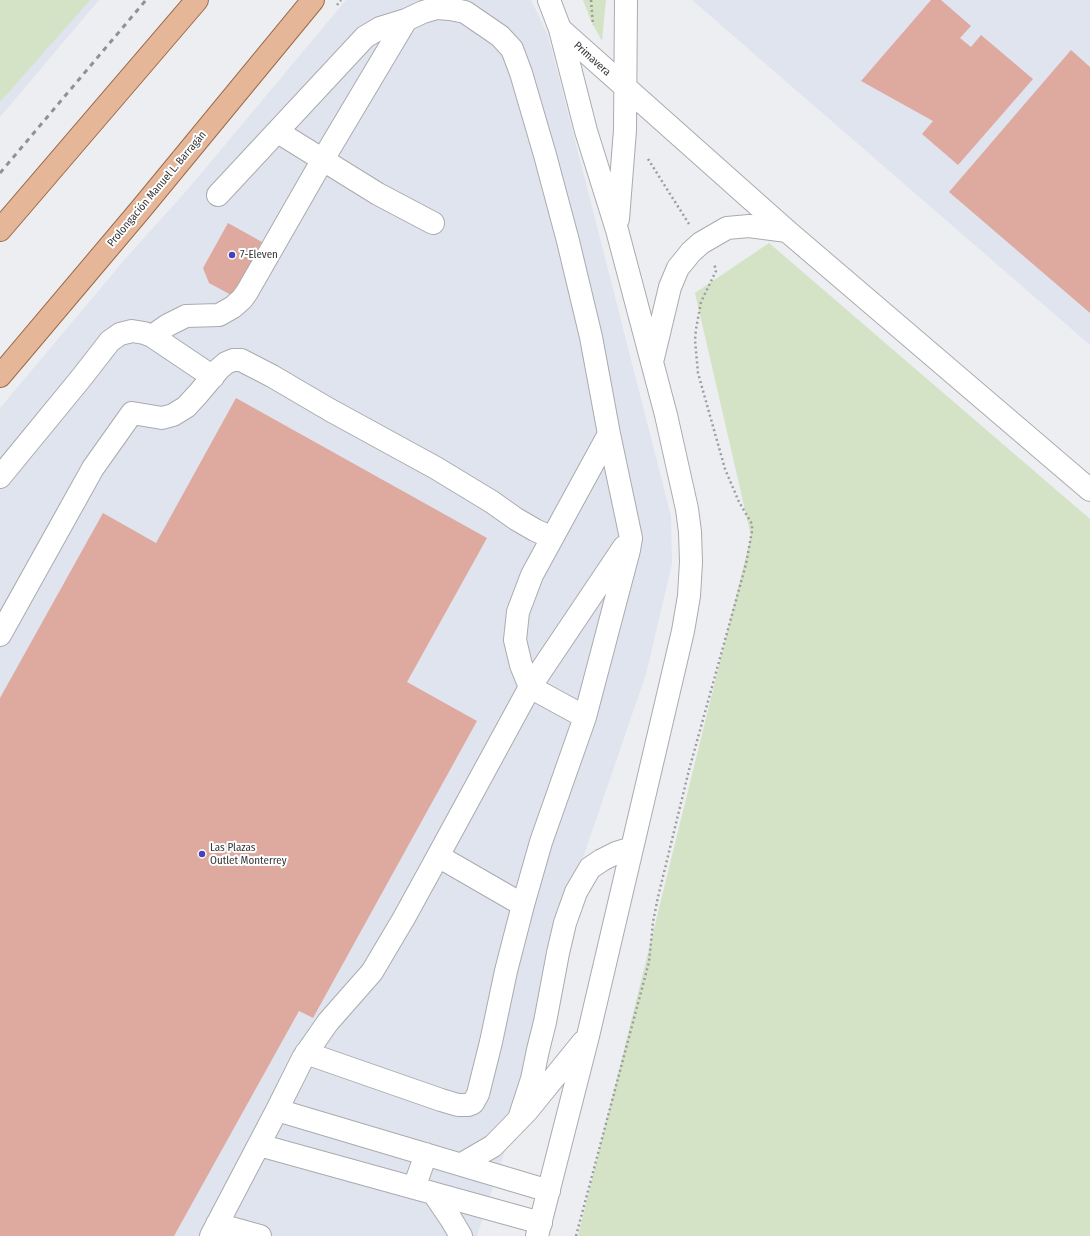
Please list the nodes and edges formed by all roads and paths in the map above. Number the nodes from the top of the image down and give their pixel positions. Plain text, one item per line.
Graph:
1 (197, 0) edge
2 (313, 0) edge
3 (549, 0) edge
4 (626, 0) edge
5 (406, 20) junction
6 (560, 29) junction
7 (625, 88) junction
8 (278, 132) junction
9 (322, 161) junction
10 (218, 196) dead end
11 (433, 223) dead end
12 (0, 230) edge
13 (617, 230) junction
14 (787, 231) junction
15 (152, 336) junction
16 (652, 361) junction
17 (0, 376) edge
18 (212, 377) junction
19 (609, 434) junction
20 (0, 477) edge
21 (1090, 490) edge
22 (552, 538) junction
23 (631, 538) junction
24 (0, 635) edge
25 (530, 687) junction
26 (585, 717) junction
27 (632, 848) junction
28 (438, 856) junction
29 (523, 905) junction
30 (588, 1036) junction
31 (306, 1053) junction
32 (277, 1110) junction
33 (519, 1119) junction
34 (258, 1145) junction
35 (426, 1154) junction
36 (462, 1164) junction
37 (414, 1188) junction
38 (549, 1190) junction
39 (434, 1194) junction
40 (539, 1229) edge
41 (214, 1230) edge
42 (260, 1236) edge
43 (461, 1236) edge

1 - 12 main road
2 - 17 main road, Prolongación Manuel L. Barragán
3 - 6 street
4 - 7 street
5 - 8 street
5 - 9 street
5 - 19 street
6 - 7 street, Primavera
6 - 13 street
7 - 13 street
7 - 14 street, Primavera
8 - 9 street
8 - 10 street
9 - 11 street
9 - 15 street
13 - 16 street
14 - 16 street
14 - 21 street, Primavera
15 - 18 street
15 - 20 street
16 - 27 street
18 - 22 street
18 - 24 street
19 - 22 street
19 - 23 street
22 - 25 street
23 - 25 street
23 - 26 street
25 - 26 street
25 - 28 street
26 - 29 street
27 - 30 street
27 - 33 street
28 - 29 street
28 - 31 street
29 - 31 street
30 - 33 street
30 - 38 street
31 - 32 street
32 - 34 street
32 - 35 street
33 - 36 street
34 - 37 street
34 - 41 street
35 - 36 street
35 - 37 street
36 - 38 street
37 - 39 street
38 - 40 street
39 - 40 street
39 - 43 street
41 - 42 street

